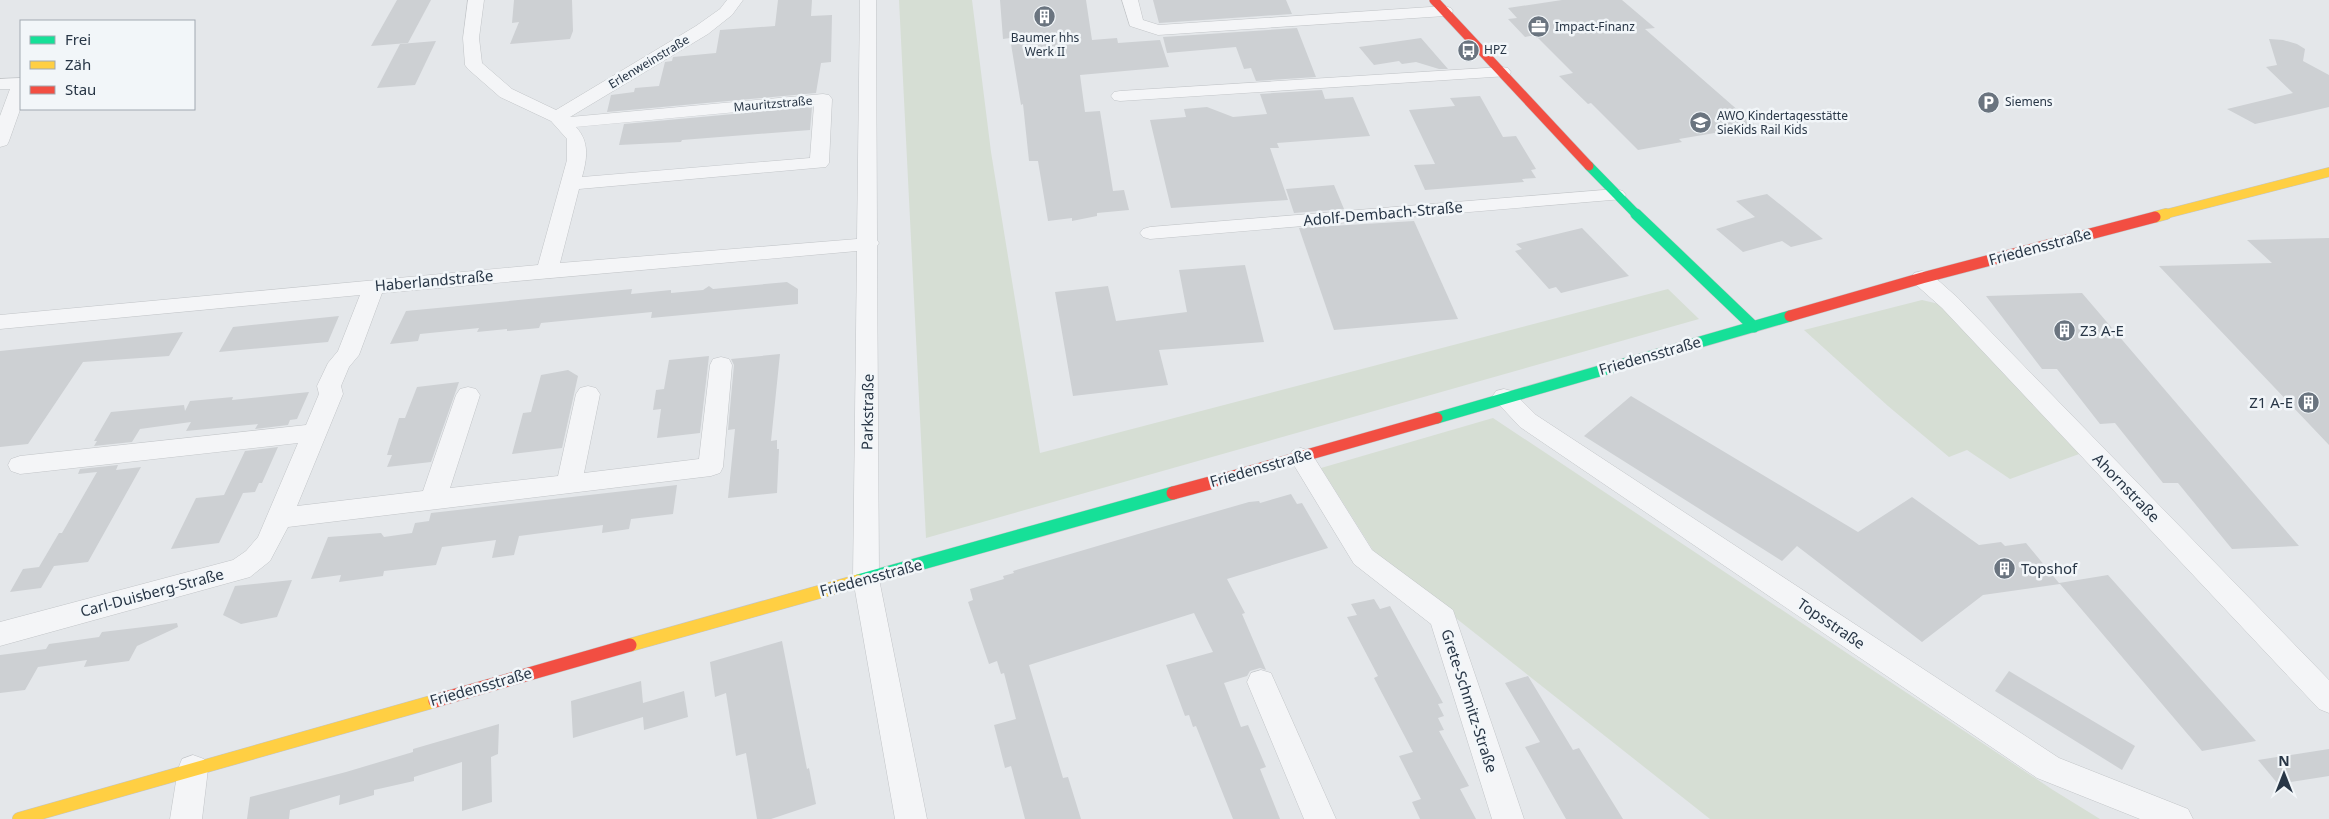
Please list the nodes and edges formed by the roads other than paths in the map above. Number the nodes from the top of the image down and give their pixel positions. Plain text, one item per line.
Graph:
1 (476, 0) edge
2 (735, 0) edge
3 (868, 0) edge
4 (1130, 0) edge
5 (1440, 6) edge
6 (1502, 72) junction
7 (20, 83) edge
8 (0, 84) edge
9 (20, 86) edge
10 (1120, 96) dead end
11 (560, 120) junction
12 (1, 137) edge
13 (2329, 172) edge
14 (571, 184) junction
15 (1616, 195) junction
16 (1150, 233) dead end
17 (869, 243) junction
18 (546, 271) junction
19 (1922, 278) junction
20 (374, 287) junction
21 (0, 322) edge
22 (1754, 327) junction
23 (721, 364) dead end
24 (588, 394) dead end
25 (468, 395) dead end
26 (1504, 397) junction
27 (313, 433) junction
28 (1301, 457) junction
29 (20, 464) dead end
30 (569, 484) junction
31 (433, 500) junction
32 (279, 518) junction
33 (866, 579) junction
34 (0, 634) edge
35 (1261, 682) dead end
36 (2329, 700) edge
37 (193, 769) junction
38 (19, 819) edge
39 (186, 819) edge
40 (911, 819) edge
41 (1320, 819) edge
42 (1508, 819) edge
43 (2177, 819) edge

1 - 11 street
2 - 11 street, Erlenweinstraße
3 - 17 street, Parkstraße
4 - 5 street
5 - 6 street
6 - 10 street
6 - 15 street
7 - 8 street
9 - 12 street
11 - 14 street
11 - 14 street, Mauritzstraße
13 - 19 street, Friedensstraße
14 - 18 street
15 - 16 street, Adolf-Dembach-Straße
15 - 22 street
17 - 18 street, Haberlandstraße
17 - 33 street, Parkstraße
18 - 20 street, Haberlandstraße
19 - 22 street, Friedensstraße
19 - 36 street, Ahornstraße
20 - 21 street, Haberlandstraße
20 - 27 street, Carl-Duisberg-Straße
22 - 26 street, Friedensstraße
23 - 30 street
24 - 30 street
25 - 31 street
26 - 28 street, Friedensstraße
26 - 43 street, Topsstraße
27 - 29 street
27 - 32 street, Carl-Duisberg-Straße
28 - 33 street, Friedensstraße
28 - 42 street, Grete-Schmitz-Straße
30 - 31 street
31 - 32 street
32 - 34 street, Carl-Duisberg-Straße
33 - 37 street, Friedensstraße
33 - 40 street, Parkstraße
35 - 41 street
37 - 38 street, Friedensstraße
37 - 39 street

